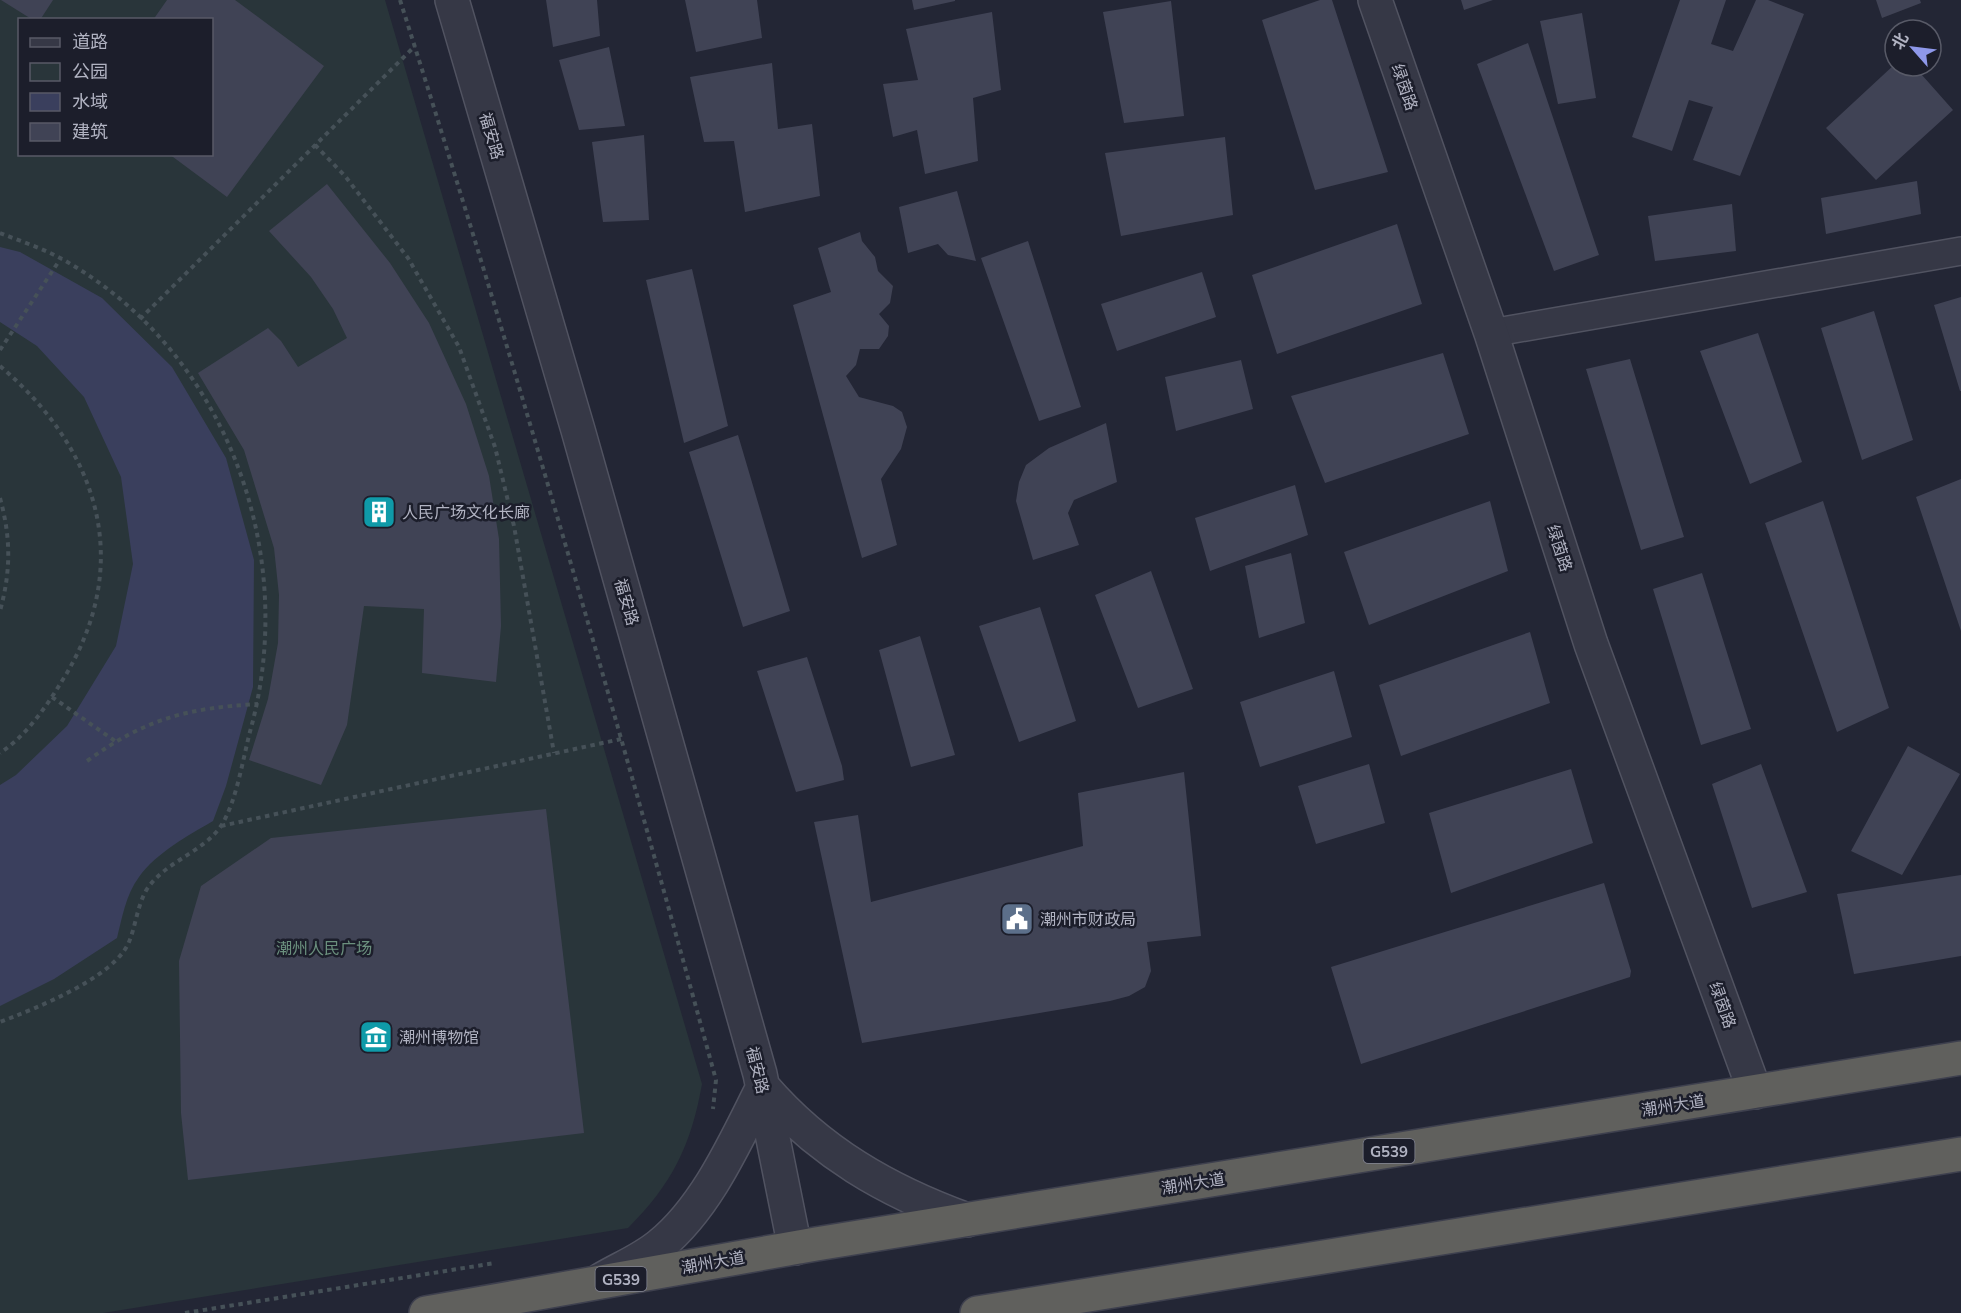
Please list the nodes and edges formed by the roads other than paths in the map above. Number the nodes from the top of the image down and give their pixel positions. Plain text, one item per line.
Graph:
1 (452, 0) edge
2 (1375, 0) edge
3 (1961, 251) edge
4 (1491, 333) junction
5 (1961, 1058) edge
6 (763, 1087) junction
7 (1755, 1092) junction
8 (1961, 1154) edge
9 (967, 1220) junction
10 (795, 1248) junction
11 (597, 1283) junction
12 (1021, 1309) edge
13 (426, 1313) edge
14 (977, 1313) edge

1 - 6 street, 福安路
2 - 4 street, 绿茵路
3 - 4 street
4 - 7 street, 绿茵路
5 - 7 highway, 潮州大道 / G539
6 - 9 street
6 - 10 street, 福安路
6 - 11 street
7 - 9 highway, 潮州大道 / G539
8 - 12 highway
9 - 10 highway, 潮州大道 / G539
10 - 11 highway, 潮州大道 / G539
11 - 13 highway, 潮州大道 / G539
12 - 14 highway

